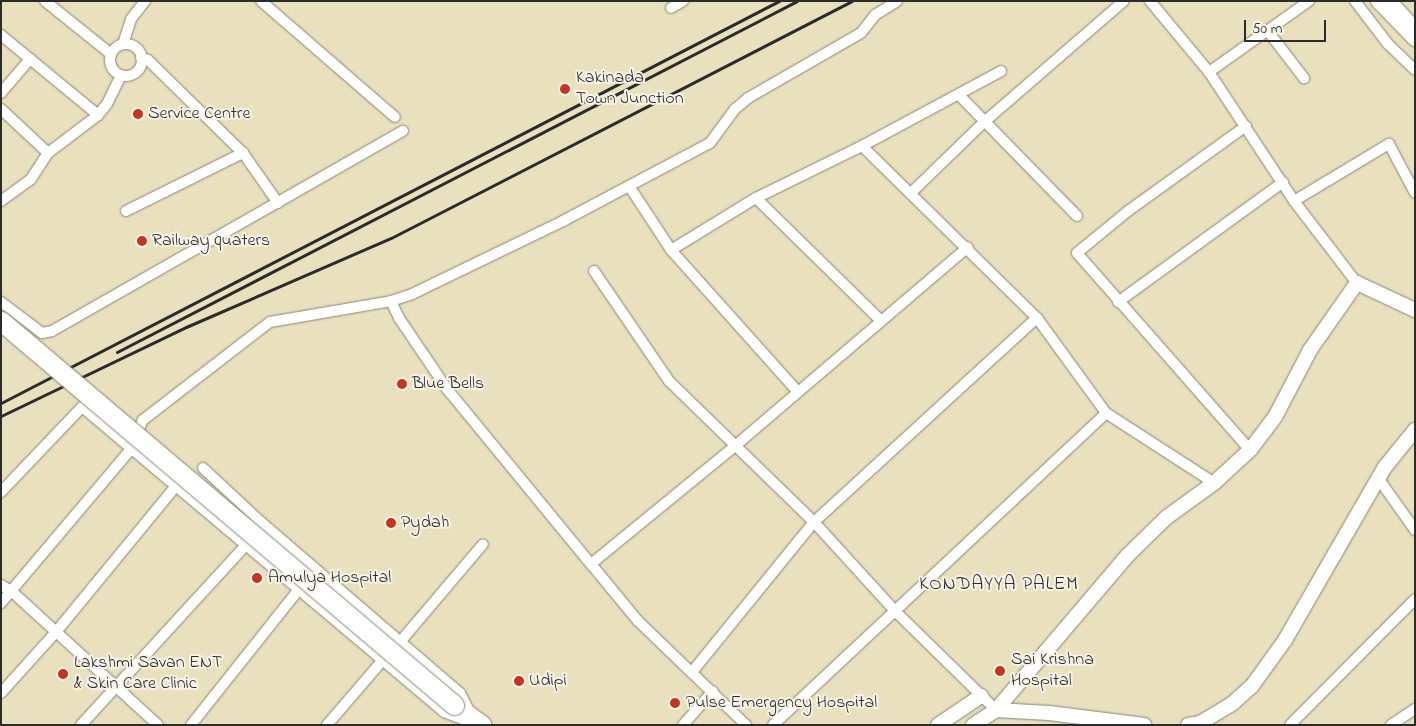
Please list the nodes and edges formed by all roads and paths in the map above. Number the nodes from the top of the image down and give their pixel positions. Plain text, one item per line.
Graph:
1 (46, 1) edge
2 (145, 1) edge
3 (261, 1) edge
4 (683, 1) edge
5 (898, 1) edge
6 (1124, 1) edge
7 (1150, 1) edge
8 (1308, 1) edge
9 (1355, 1) edge
10 (1378, 1) edge
11 (1392, 1) edge
12 (671, 8) dead end
13 (1415, 26) edge
14 (1267, 30) junction
15 (1, 35) edge
16 (1415, 39) edge
17 (123, 44) junction
18 (111, 54) junction
19 (30, 58) junction
20 (141, 58) junction
21 (1001, 70) dead end
22 (1415, 70) edge
23 (1209, 72) junction
24 (121, 75) junction
25 (1304, 78) dead end
26 (1, 93) edge
27 (958, 94) junction
28 (1, 109) edge
29 (98, 115) junction
30 (395, 117) dead end
31 (983, 123) junction
32 (1246, 126) junction
33 (403, 131) dead end
34 (862, 146) junction
35 (48, 153) junction
36 (243, 153) junction
37 (1282, 182) junction
38 (629, 186) junction
39 (912, 192) junction
40 (1415, 193) edge
41 (756, 198) junction
42 (1, 201) edge
43 (1294, 201) junction
44 (278, 203) junction
45 (126, 211) dead end
46 (1077, 216) dead end
47 (968, 247) junction
48 (671, 250) junction
49 (594, 271) dead end
50 (1357, 283) junction
51 (392, 301) junction
52 (1, 302) edge
53 (1118, 302) junction
54 (1415, 310) edge
55 (1037, 318) junction
56 (1, 321) edge
57 (881, 321) junction
58 (797, 391) junction
59 (1106, 414) junction
60 (1415, 430) edge
61 (735, 446) junction
62 (131, 449) junction
63 (1250, 450) junction
64 (203, 468) dead end
65 (1378, 478) junction
66 (1214, 483) junction
67 (175, 487) junction
68 (1, 492) edge
69 (814, 522) junction
70 (1415, 530) edge
71 (483, 544) dead end
72 (246, 545) junction
73 (591, 564) junction
74 (1, 584) edge
75 (299, 589) junction
76 (11, 591) junction
77 (1415, 599) edge
78 (1, 603) edge
79 (895, 611) junction
80 (56, 632) junction
81 (400, 642) junction
82 (383, 660) junction
83 (692, 672) junction
84 (116, 686) junction
85 (713, 691) junction
86 (1, 693) edge
87 (981, 696) junction
88 (1415, 709) edge
89 (996, 710) junction
90 (468, 717) edge
91 (1197, 724) edge
92 (81, 725) edge
93 (158, 725) edge
94 (191, 725) edge
95 (327, 725) edge
96 (682, 725) edge
97 (746, 725) edge
98 (773, 725) edge
99 (938, 725) edge
100 (973, 725) edge
101 (1144, 725) edge
102 (1290, 725) edge
103 (1391, 725) edge

1 - 18 street
2 - 17 street
3 - 30 street
4 - 12 street
5 - 38 street
6 - 31 street
7 - 23 street
8 - 14 street
9 - 22 street
10 - 16 street
11 - 13 street
14 - 23 street
14 - 25 street
15 - 19 street
17 - 18 street
17 - 20 street
18 - 24 street
19 - 26 street
19 - 29 street
20 - 24 street
20 - 36 street
21 - 27 street
23 - 32 street
24 - 29 street
27 - 31 street
27 - 34 street
28 - 35 street
29 - 35 street
31 - 39 street
31 - 46 street
32 - 37 street
32 - 53 street
33 - 44 street
34 - 39 street
34 - 41 street
35 - 42 street
36 - 44 street
36 - 45 street
37 - 43 street
37 - 53 street
38 - 48 street
38 - 51 street
39 - 47 street
40 - 43 street
41 - 48 street
41 - 57 street
43 - 50 street
44 - 52 street
47 - 55 street
47 - 57 street
48 - 58 street
49 - 61 street
50 - 54 street
50 - 63 street
51 - 62 street
51 - 73 street
53 - 63 street
55 - 59 street
55 - 69 street
56 - 90 highway, bridge
57 - 58 street
58 - 61 street
59 - 66 street
59 - 79 street
60 - 65 street
61 - 69 street
61 - 73 street
62 - 67 street
62 - 68 street
62 - 76 street
63 - 66 street
64 - 81 street
65 - 70 street
65 - 91 street
66 - 89 street
67 - 72 street
67 - 80 street
69 - 79 street
69 - 83 street
71 - 81 street
72 - 75 street
72 - 84 street
73 - 83 street
74 - 76 street
75 - 82 street
75 - 94 street
76 - 78 street
76 - 80 street
77 - 102 street
79 - 87 street
79 - 98 street
80 - 84 street
80 - 86 street
81 - 90 street
82 - 90 street
82 - 95 street
83 - 85 street
84 - 92 street
84 - 93 street
85 - 96 street
85 - 97 street
87 - 89 street
87 - 99 street
88 - 103 street
89 - 100 street
89 - 101 street

